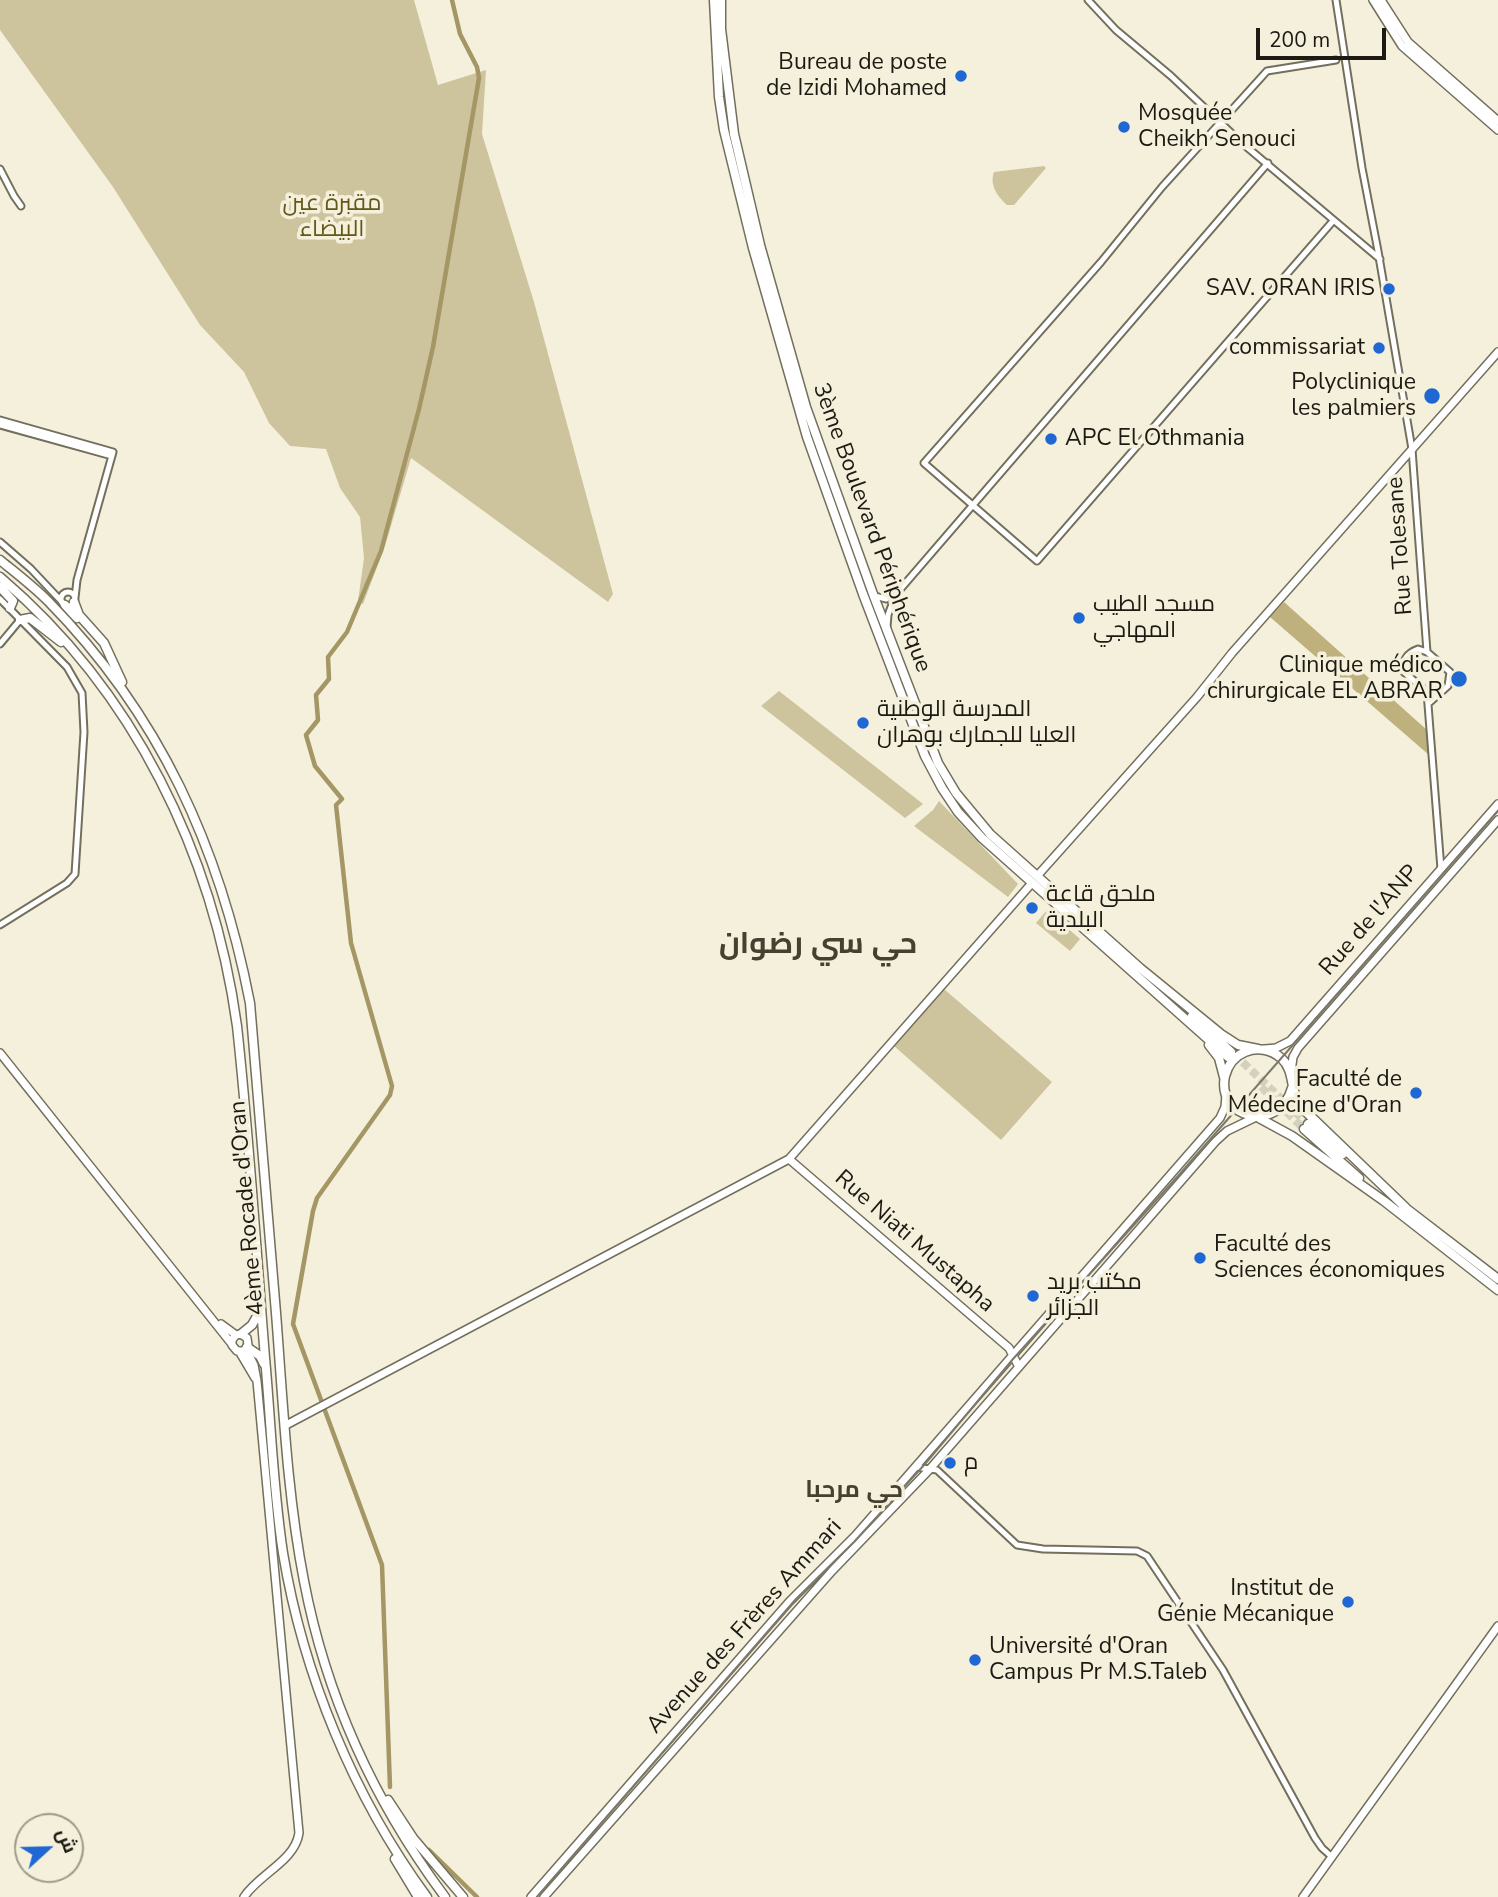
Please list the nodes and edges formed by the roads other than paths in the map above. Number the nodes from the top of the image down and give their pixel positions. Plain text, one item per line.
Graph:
1 (714, 0) edge
2 (721, 0) edge
3 (1088, 0) edge
4 (1336, 0) edge
5 (1373, 0) edge
6 (1381, 0) edge
7 (1336, 60) dead end
8 (1221, 121) junction
9 (1498, 121) edge
10 (1498, 130) edge
11 (1268, 163) junction
12 (0, 169) edge
13 (22, 206) dead end
14 (1333, 220) junction
15 (1380, 259) junction
16 (1498, 352) edge
17 (0, 422) edge
18 (1412, 449) junction
19 (973, 504) junction
20 (0, 542) edge
21 (0, 559) edge
22 (0, 577) edge
23 (77, 580) junction
24 (0, 587) edge
25 (49, 587) junction
26 (65, 593) junction
27 (897, 593) junction
28 (873, 594) junction
29 (0, 599) edge
30 (69, 602) junction
31 (10, 608) junction
32 (20, 620) junction
33 (70, 624) junction
34 (887, 632) junction
35 (1425, 640) junction
36 (0, 644) edge
37 (1418, 649) junction
38 (1427, 652) junction
39 (78, 655) junction
40 (1427, 692) junction
41 (1437, 695) junction
42 (130, 700) junction
43 (1429, 703) junction
44 (1498, 804) edge
45 (1498, 820) edge
46 (1441, 869) junction
47 (1032, 883) junction
48 (0, 925) edge
49 (1121, 961) junction
50 (1150, 975) junction
51 (1260, 1049) junction
52 (0, 1053) edge
53 (1291, 1073) junction
54 (1225, 1079) junction
55 (1292, 1088) junction
56 (1226, 1094) junction
57 (1257, 1117) junction
58 (789, 1159) junction
59 (1384, 1201) junction
60 (1406, 1208) junction
61 (1498, 1279) edge
62 (1498, 1290) edge
63 (261, 1308) junction
64 (215, 1320) junction
65 (239, 1334) junction
66 (231, 1343) junction
67 (244, 1349) junction
68 (1011, 1356) junction
69 (1019, 1367) junction
70 (267, 1374) junction
71 (286, 1425) junction
72 (915, 1466) junction
73 (930, 1469) junction
74 (1498, 1626) edge
75 (357, 1749) junction
76 (359, 1783) junction
77 (1332, 1857) junction
78 (244, 1897) edge
79 (418, 1897) edge
80 (427, 1897) edge
81 (445, 1897) edge
82 (463, 1897) edge
83 (531, 1897) edge
84 (544, 1897) edge
85 (1303, 1897) edge

1 - 47 highway, 3ème Boulevard Périphérique
2 - 28 highway, 3ème Boulevard Périphérique
3 - 8 street
4 - 15 street, Rue Tolesane
5 - 10 main road
6 - 9 main road
7 - 8 street
8 - 11 street
8 - 19 street
11 - 14 street
11 - 19 street
12 - 13 street
14 - 15 street
14 - 19 street
15 - 18 street, Rue Tolesane
16 - 18 main road
17 - 23 street
18 - 35 street, Rue Tolesane
18 - 47 main road
19 - 27 street
20 - 25 street
21 - 33 highway, 4ème Rocade d'Oran
22 - 39 highway, 4ème Rocade d'Oran
23 - 26 street
23 - 30 street
24 - 31 highway
25 - 26 street
25 - 30 street
26 - 30 street
26 - 30 street
27 - 28 street
27 - 34 street
28 - 34 highway, 3ème Boulevard Périphérique
29 - 31 street
30 - 33 highway
30 - 42 highway
31 - 32 street
32 - 36 street
32 - 39 highway
32 - 48 street
33 - 42 highway, 4ème Rocade d'Oran
34 - 47 highway, 3ème Boulevard Périphérique
35 - 37 street
35 - 38 street, Rue Tolesane
37 - 38 street
37 - 40 street
38 - 41 street
39 - 63 highway, 4ème Rocade d'Oran
40 - 41 street
40 - 43 street
41 - 43 street
42 - 71 highway, 4ème Rocade d'Oran
43 - 46 street
44 - 46 main road, Rue de l'ANP
45 - 53 main road, Rue de l'ANP
46 - 51 main road, Rue de l'ANP
47 - 49 highway, 3ème Boulevard Périphérique
47 - 50 highway, 3ème Boulevard Périphérique
47 - 58 main road
49 - 50 highway, 3ème Boulevard Périphérique
49 - 54 highway
50 - 51 highway, 3ème Boulevard Périphérique
51 - 53 highway
51 - 54 highway
52 - 64 main road
53 - 55 highway
54 - 56 highway
55 - 57 highway
55 - 60 highway
56 - 57 highway
56 - 68 main road, Avenue des Frères Ammari
57 - 59 highway
57 - 69 main road, Avenue des Frères Ammari
58 - 68 main road, Rue Niati Mustapha
58 - 71 main road
59 - 60 highway
59 - 62 highway
60 - 61 highway
63 - 65 highway
63 - 70 highway, 4ème Rocade d'Oran
64 - 65 main road
64 - 66 main road
65 - 66 main road
65 - 67 main road
66 - 67 main road
67 - 70 highway
67 - 78 main road
68 - 69 main road, Rue Niati Mustapha
68 - 72 main road, Avenue des Frères Ammari
69 - 73 main road, Avenue des Frères Ammari
70 - 76 highway, 4ème Rocade d'Oran
71 - 75 highway, 4ème Rocade d'Oran
72 - 73 street
72 - 83 main road, Avenue des Frères Ammari
73 - 77 street
73 - 84 main road, Avenue des Frères Ammari
74 - 77 main road
75 - 81 highway, 4ème Rocade d'Oran
75 - 82 highway
76 - 79 highway
76 - 80 highway, 4ème Rocade d'Oran
77 - 85 main road

